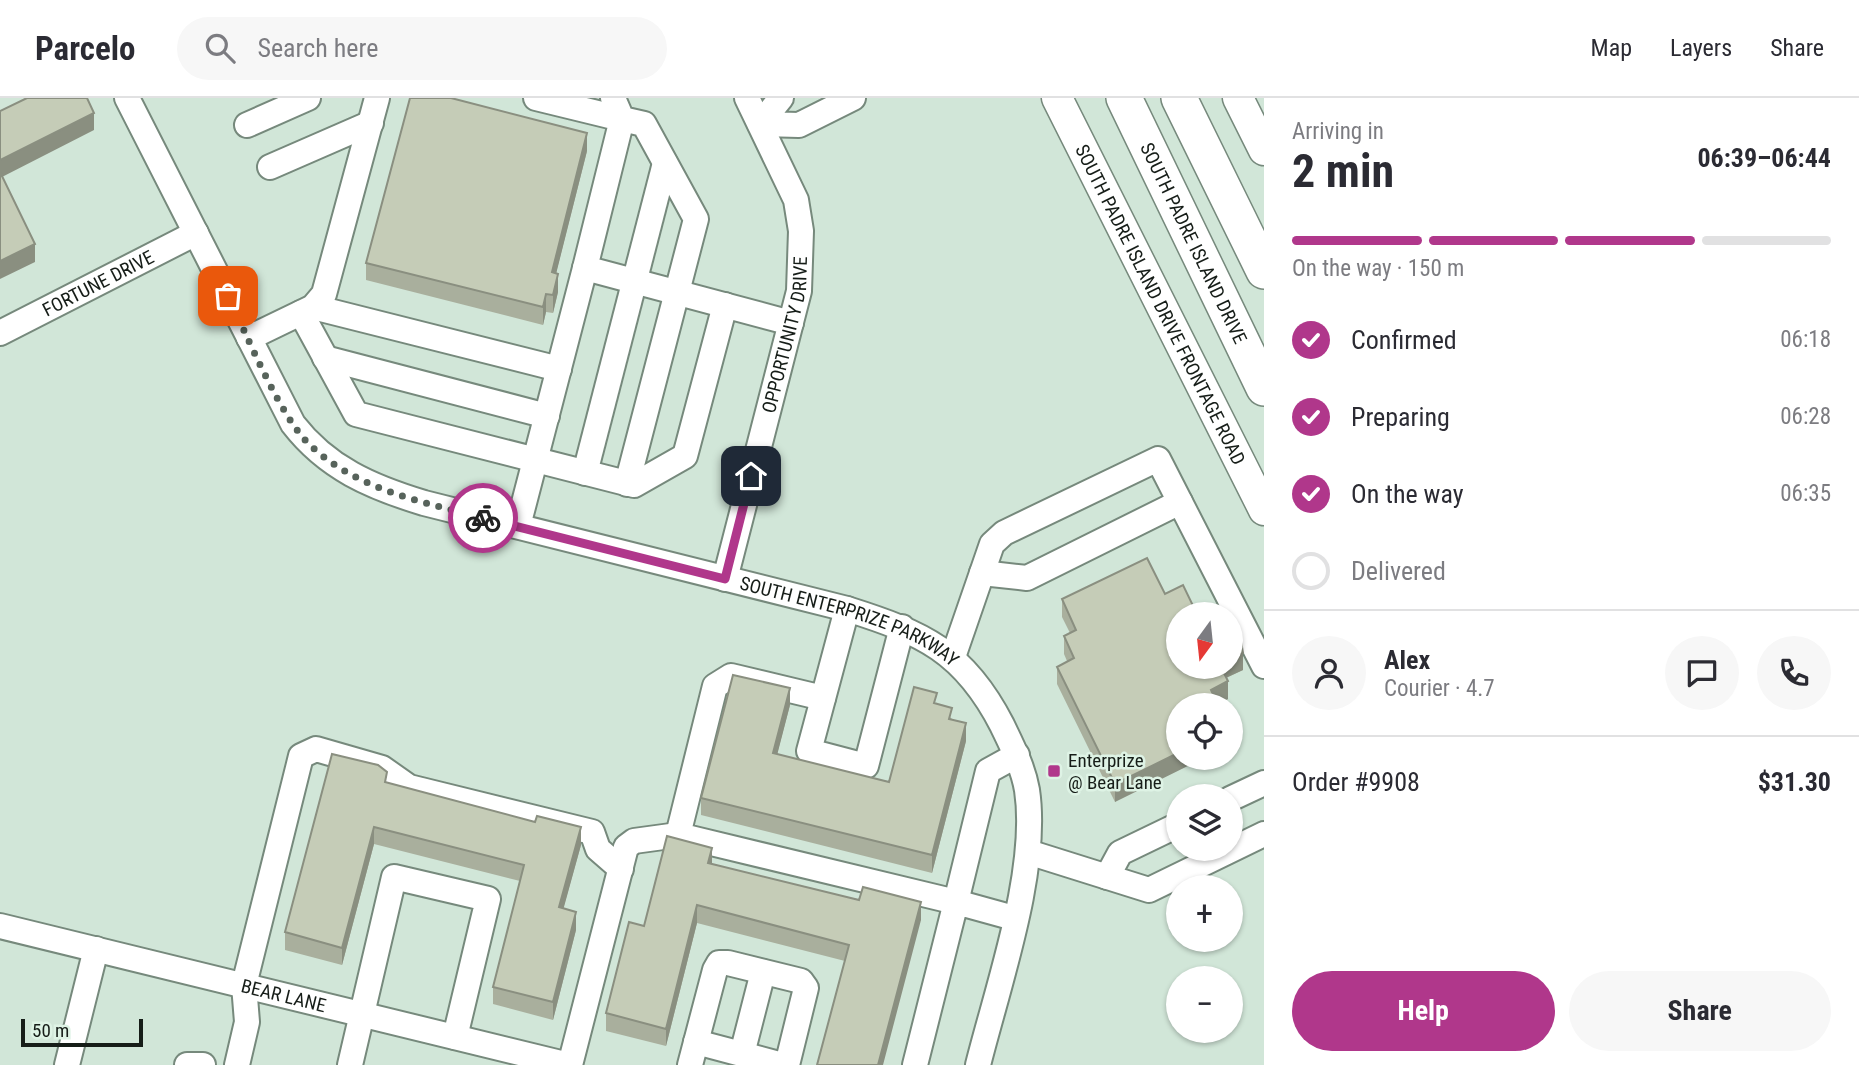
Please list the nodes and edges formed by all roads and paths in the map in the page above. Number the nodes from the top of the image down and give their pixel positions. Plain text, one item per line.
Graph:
1 (127, 98) edge
2 (308, 98) edge
3 (377, 98) edge
4 (536, 98) edge
5 (747, 98) edge
6 (781, 98) edge
7 (853, 98) edge
8 (1057, 98) edge
9 (1124, 98) edge
10 (1180, 98) edge
11 (1238, 98) edge
12 (569, 102) edge
13 (618, 108) edge
14 (370, 122) junction
15 (760, 124) junction
16 (247, 125) dead end
17 (1264, 150) edge
18 (666, 163) junction
19 (270, 167) dead end
20 (196, 233) junction
21 (1264, 236) edge
22 (585, 268) junction
23 (1264, 271) edge
24 (636, 282) junction
25 (678, 293) junction
26 (725, 305) junction
27 (307, 310) junction
28 (1225, 310) junction
29 (791, 323) junction
30 (0, 333) edge
31 (249, 338) junction
32 (325, 358) junction
33 (559, 369) junction
34 (1264, 387) edge
35 (1264, 411) edge
36 (547, 415) junction
37 (535, 460) junction
38 (585, 473) junction
39 (627, 484) junction
40 (1180, 502) junction
41 (1264, 510) edge
42 (518, 526) junction
43 (982, 573) junction
44 (725, 579) junction
45 (847, 609) junction
46 (902, 627) junction
47 (953, 657) junction
48 (1262, 657) edge
49 (823, 698) junction
50 (1017, 755) junction
51 (1264, 783) edge
52 (1243, 793) edge
53 (1166, 831) edge
54 (1264, 834) edge
55 (678, 835) junction
56 (1028, 852) junction
57 (621, 869) junction
58 (1107, 877) junction
59 (956, 902) junction
60 (1014, 918) junction
61 (0, 926) edge
62 (96, 949) junction
63 (763, 972) junction
64 (244, 985) junction
65 (360, 1014) junction
66 (455, 1037) junction
67 (693, 1054) edge
68 (742, 1054) junction
69 (516, 1058) edge
70 (67, 1065) edge
71 (187, 1065) edge
72 (203, 1065) edge
73 (237, 1065) edge
74 (350, 1065) edge
75 (570, 1065) edge
76 (785, 1065) edge
77 (915, 1065) edge
78 (978, 1065) edge

1 - 20 street, SOUTH ENTERPRIZE PARKWAY
2 - 16 street
3 - 14 street
4 - 12 street
5 - 15 street, OPPORTUNITY DRIVE
6 - 15 street
7 - 15 street
8 - 41 main road, SOUTH PADRE ISLAND DRIVE FRONTAGE ROAD
9 - 28 highway, SOUTH PADRE ISLAND DRIVE
10 - 21 highway
10 - 23 highway
11 - 17 main road
12 - 13 street
13 - 18 street
13 - 22 street
14 - 19 street
14 - 27 street
15 - 29 street, OPPORTUNITY DRIVE
18 - 24 street
18 - 25 street
20 - 30 street, FORTUNE DRIVE
20 - 31 street, SOUTH ENTERPRIZE PARKWAY
22 - 24 street
22 - 33 street
24 - 25 street
24 - 38 street
25 - 26 street
25 - 39 street
26 - 29 street
26 - 39 street
27 - 31 street
27 - 32 street
27 - 33 street
28 - 34 highway, SOUTH PADRE ISLAND DRIVE
28 - 35 highway
29 - 44 street, OPPORTUNITY DRIVE
31 - 42 street, SOUTH ENTERPRIZE PARKWAY
32 - 36 street
32 - 37 street
33 - 36 street
36 - 37 street
37 - 38 street
37 - 42 street
38 - 39 street
40 - 43 street
40 - 43 street
40 - 48 street
42 - 44 street, SOUTH ENTERPRIZE PARKWAY
43 - 47 street
44 - 45 street, SOUTH ENTERPRIZE PARKWAY
45 - 46 street, SOUTH ENTERPRIZE PARKWAY
45 - 49 street
46 - 47 street, SOUTH ENTERPRIZE PARKWAY
46 - 49 street
47 - 50 street, SOUTH ENTERPRIZE PARKWAY
49 - 55 street
50 - 56 street, SOUTH ENTERPRIZE PARKWAY
50 - 59 street
51 - 52 street
53 - 58 street
54 - 58 street
55 - 57 street
55 - 59 street
56 - 58 street
56 - 60 street, SOUTH ENTERPRIZE PARKWAY
57 - 64 street
57 - 75 street
59 - 60 street
59 - 77 street
60 - 78 street, SOUTH ENTERPRIZE PARKWAY
61 - 62 street, BEAR LANE
62 - 64 street, BEAR LANE
62 - 70 street
63 - 67 street
63 - 68 street
63 - 76 street
64 - 65 street, BEAR LANE
64 - 73 street
65 - 66 street, BEAR LANE
65 - 66 street
65 - 74 street
66 - 69 street, BEAR LANE
67 - 68 street
68 - 76 street
69 - 75 street, BEAR LANE
71 - 72 street

